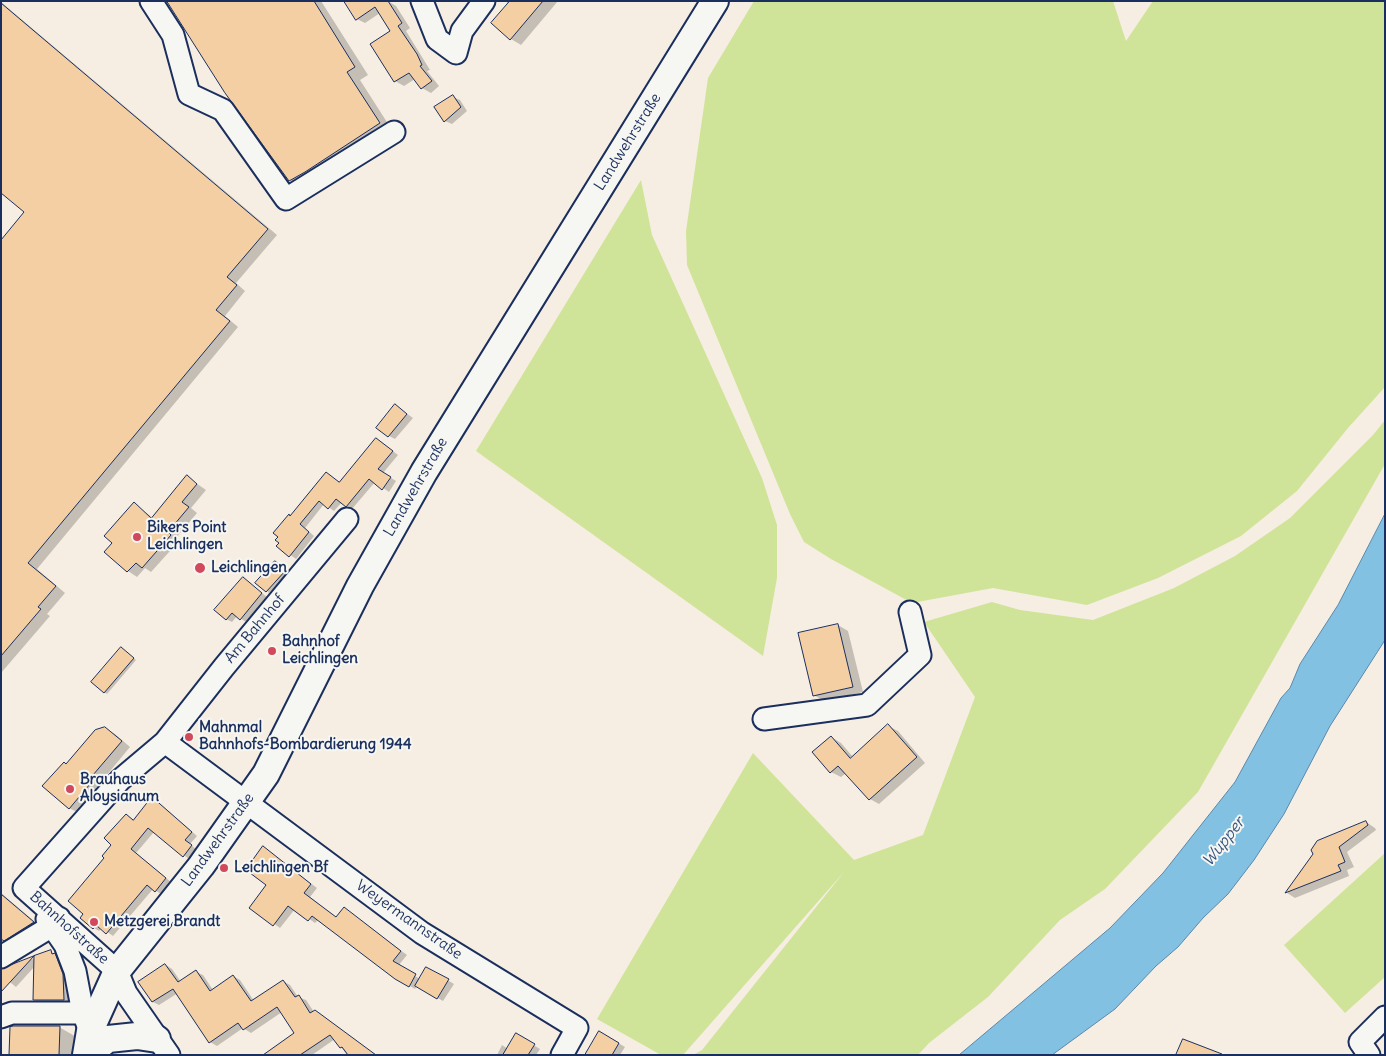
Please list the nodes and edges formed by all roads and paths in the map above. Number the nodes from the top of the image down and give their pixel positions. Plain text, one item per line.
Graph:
1 (151, 1) edge
2 (422, 1) edge
3 (484, 1) edge
4 (715, 1) edge
5 (394, 132) dead end
6 (347, 519) dead end
7 (910, 612) dead end
8 (764, 719) dead end
9 (165, 742) junction
10 (246, 803) junction
11 (24, 888) joint
12 (55, 922) junction
13 (1, 957) edge
14 (117, 970) junction
15 (1, 1017) edge
16 (1385, 1017) edge
17 (87, 1038) edge
18 (163, 1047) edge
19 (562, 1055) edge
20 (1369, 1055) edge

1 - 5 street
2 - 3 street
4 - 10 main road, Landwehrstraße
6 - 9 street, Am Bahnhof
7 - 8 street
9 - 10 street
9 - 11 street, Am Bahnhof
10 - 14 main road, Landwehrstraße
10 - 19 street, Weyermannstraße
11 - 12 street, Bahnhofstraße
12 - 13 street
12 - 14 street, Bahnhofstraße
12 - 17 street, Bahnhofstraße
14 - 17 main road, Bahnhofstraße
14 - 18 street
15 - 17 street
16 - 20 street
17 - 18 main road

